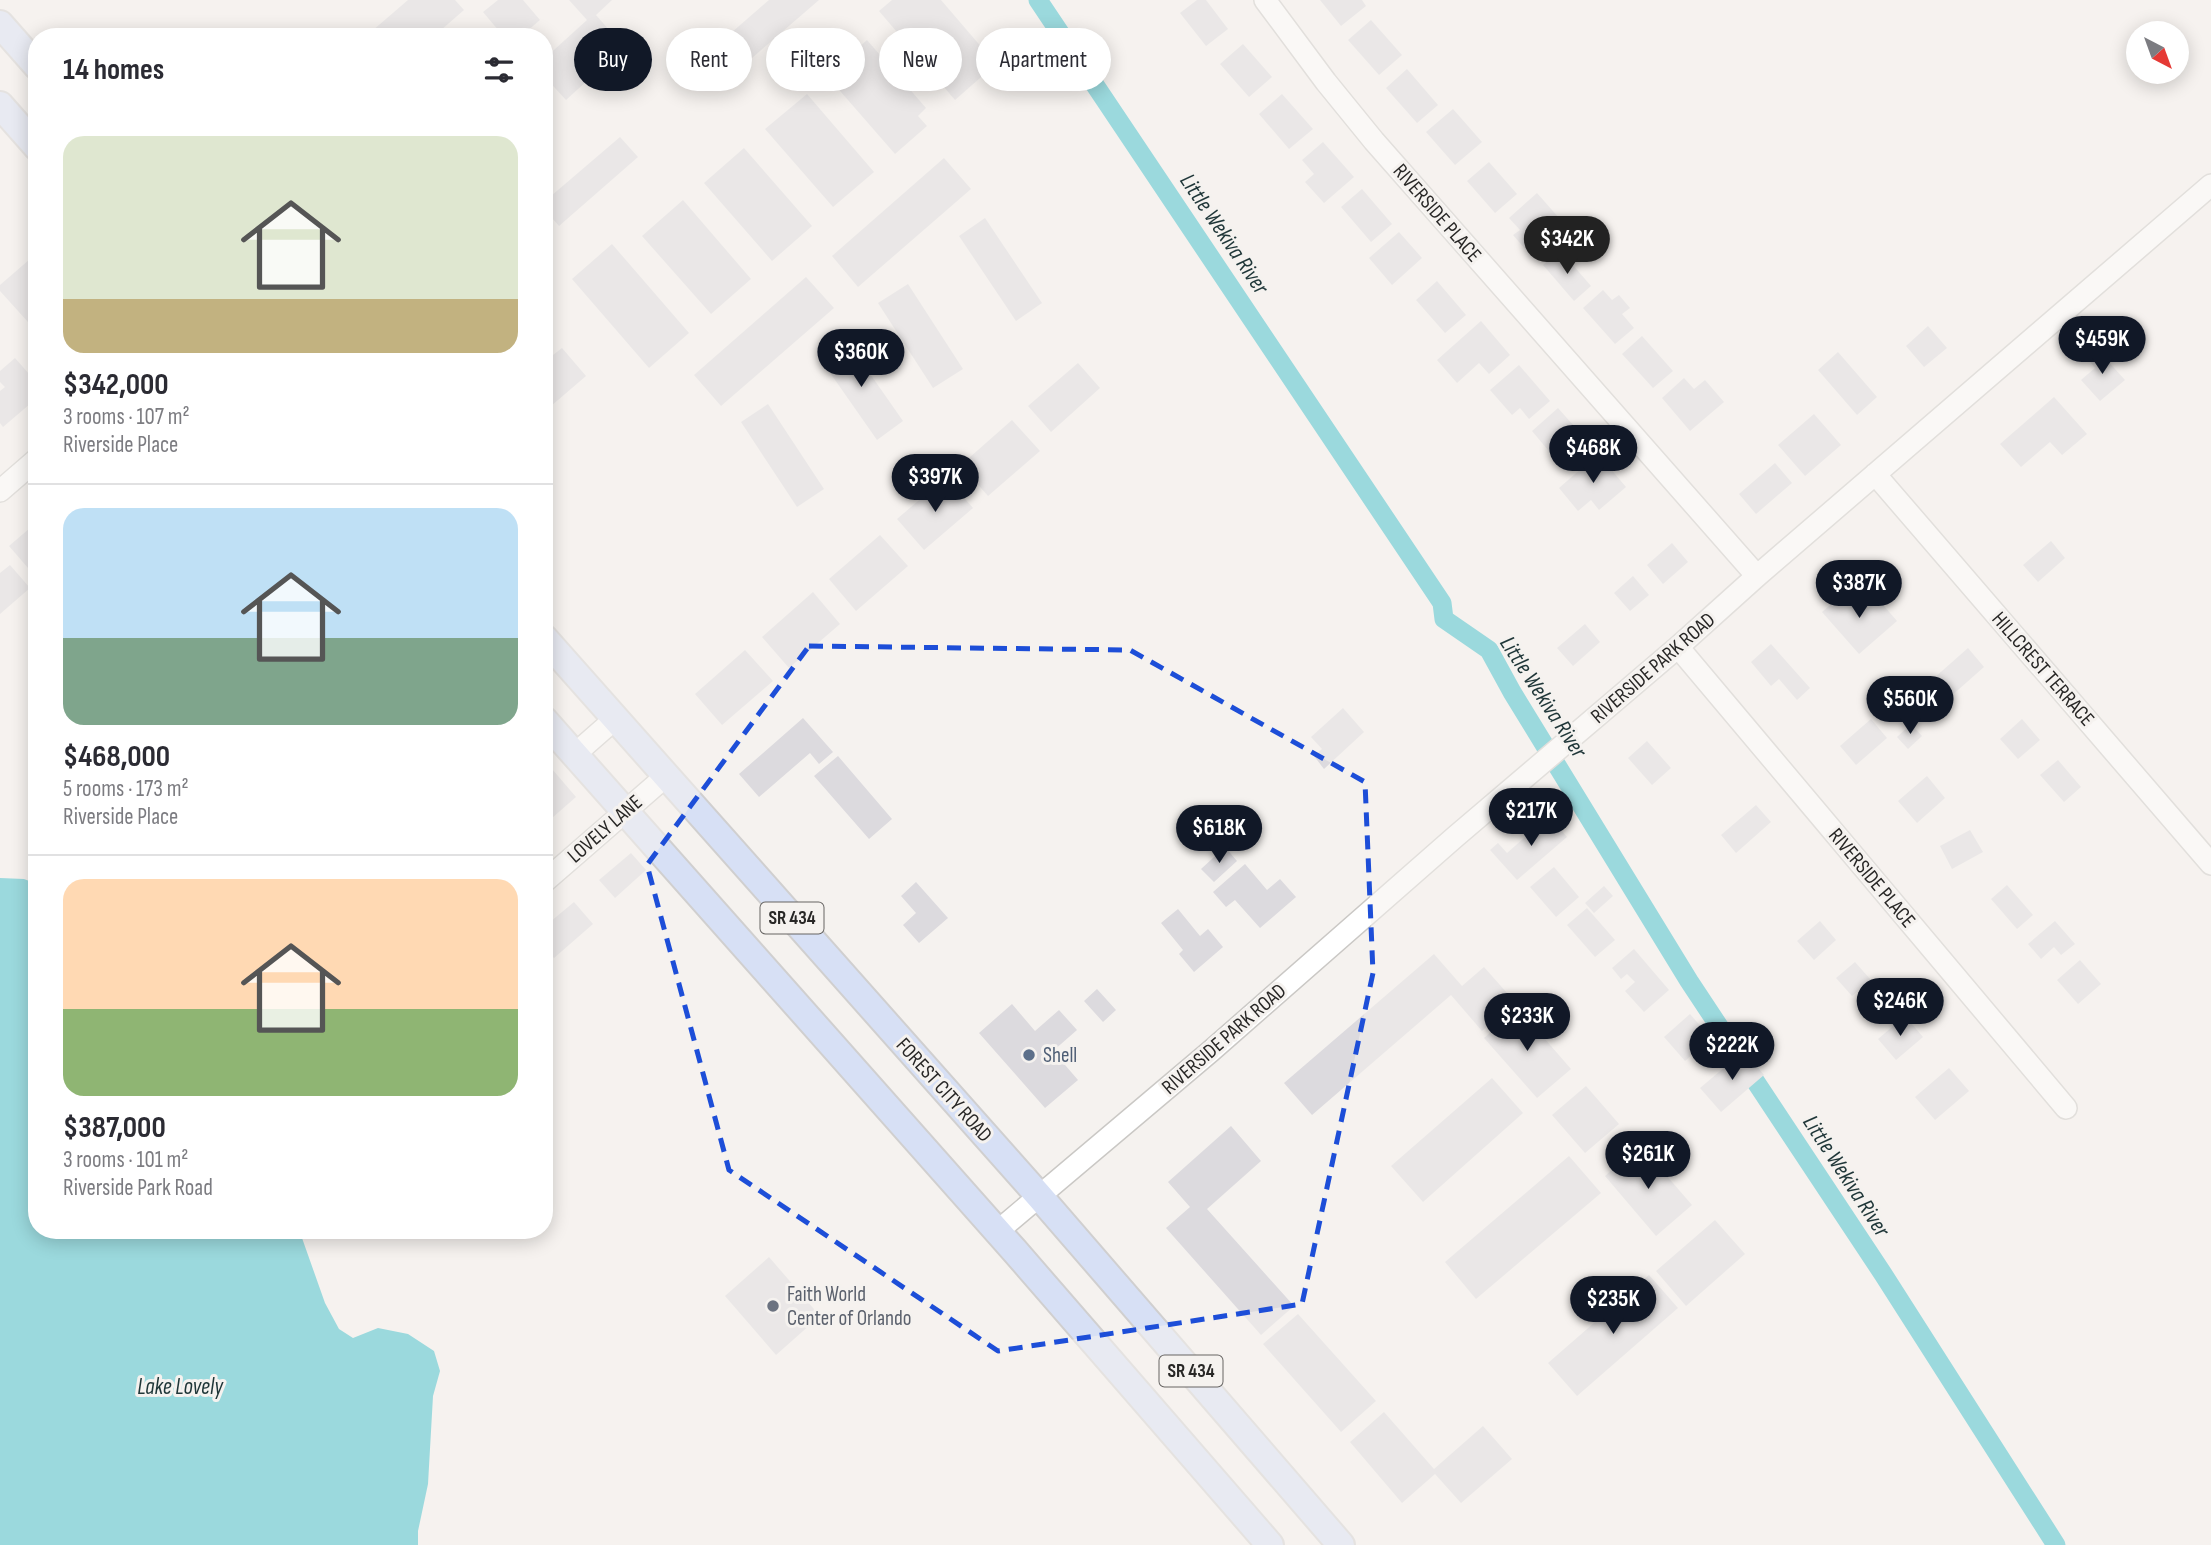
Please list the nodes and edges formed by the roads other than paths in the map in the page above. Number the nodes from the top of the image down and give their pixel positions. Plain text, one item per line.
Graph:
1 (1265, 0) edge
2 (0, 24) edge
3 (28, 56) edge
4 (0, 105) edge
5 (28, 137) edge
6 (2211, 185) edge
7 (28, 467) edge
8 (1875, 474) junction
9 (0, 491) edge
10 (1757, 576) junction
11 (1678, 647) junction
12 (553, 648) edge
13 (615, 718) junction
14 (553, 730) edge
15 (575, 754) junction
16 (666, 776) junction
17 (626, 811) junction
18 (2211, 864) edge
19 (553, 874) edge
20 (2066, 1108) dead end
21 (1040, 1197) junction
22 (998, 1231) junction
23 (1270, 1545) edge
24 (1342, 1545) edge

1 - 10 street, RIVERSIDE PLACE
2 - 3 main road
4 - 5 main road
6 - 8 street, RIVERSIDE PARK ROAD
7 - 9 street
8 - 10 street, RIVERSIDE PARK ROAD
8 - 18 street, HILLCREST TERRACE
10 - 11 street, RIVERSIDE PARK ROAD
11 - 20 street, RIVERSIDE PLACE
11 - 21 street, RIVERSIDE PARK ROAD
12 - 13 main road, FOREST CITY ROAD / SR 434
13 - 15 street
13 - 16 main road, FOREST CITY ROAD / SR 434
14 - 15 main road, SR 434
15 - 17 main road, SR 434
16 - 17 street, LOVELY LANE
16 - 21 main road, FOREST CITY ROAD / SR 434
17 - 19 street, LOVELY LANE
17 - 22 main road, SR 434
21 - 22 street, RIVERSIDE PARK ROAD
21 - 24 main road, FOREST CITY ROAD / SR 434
22 - 23 main road, SR 434

